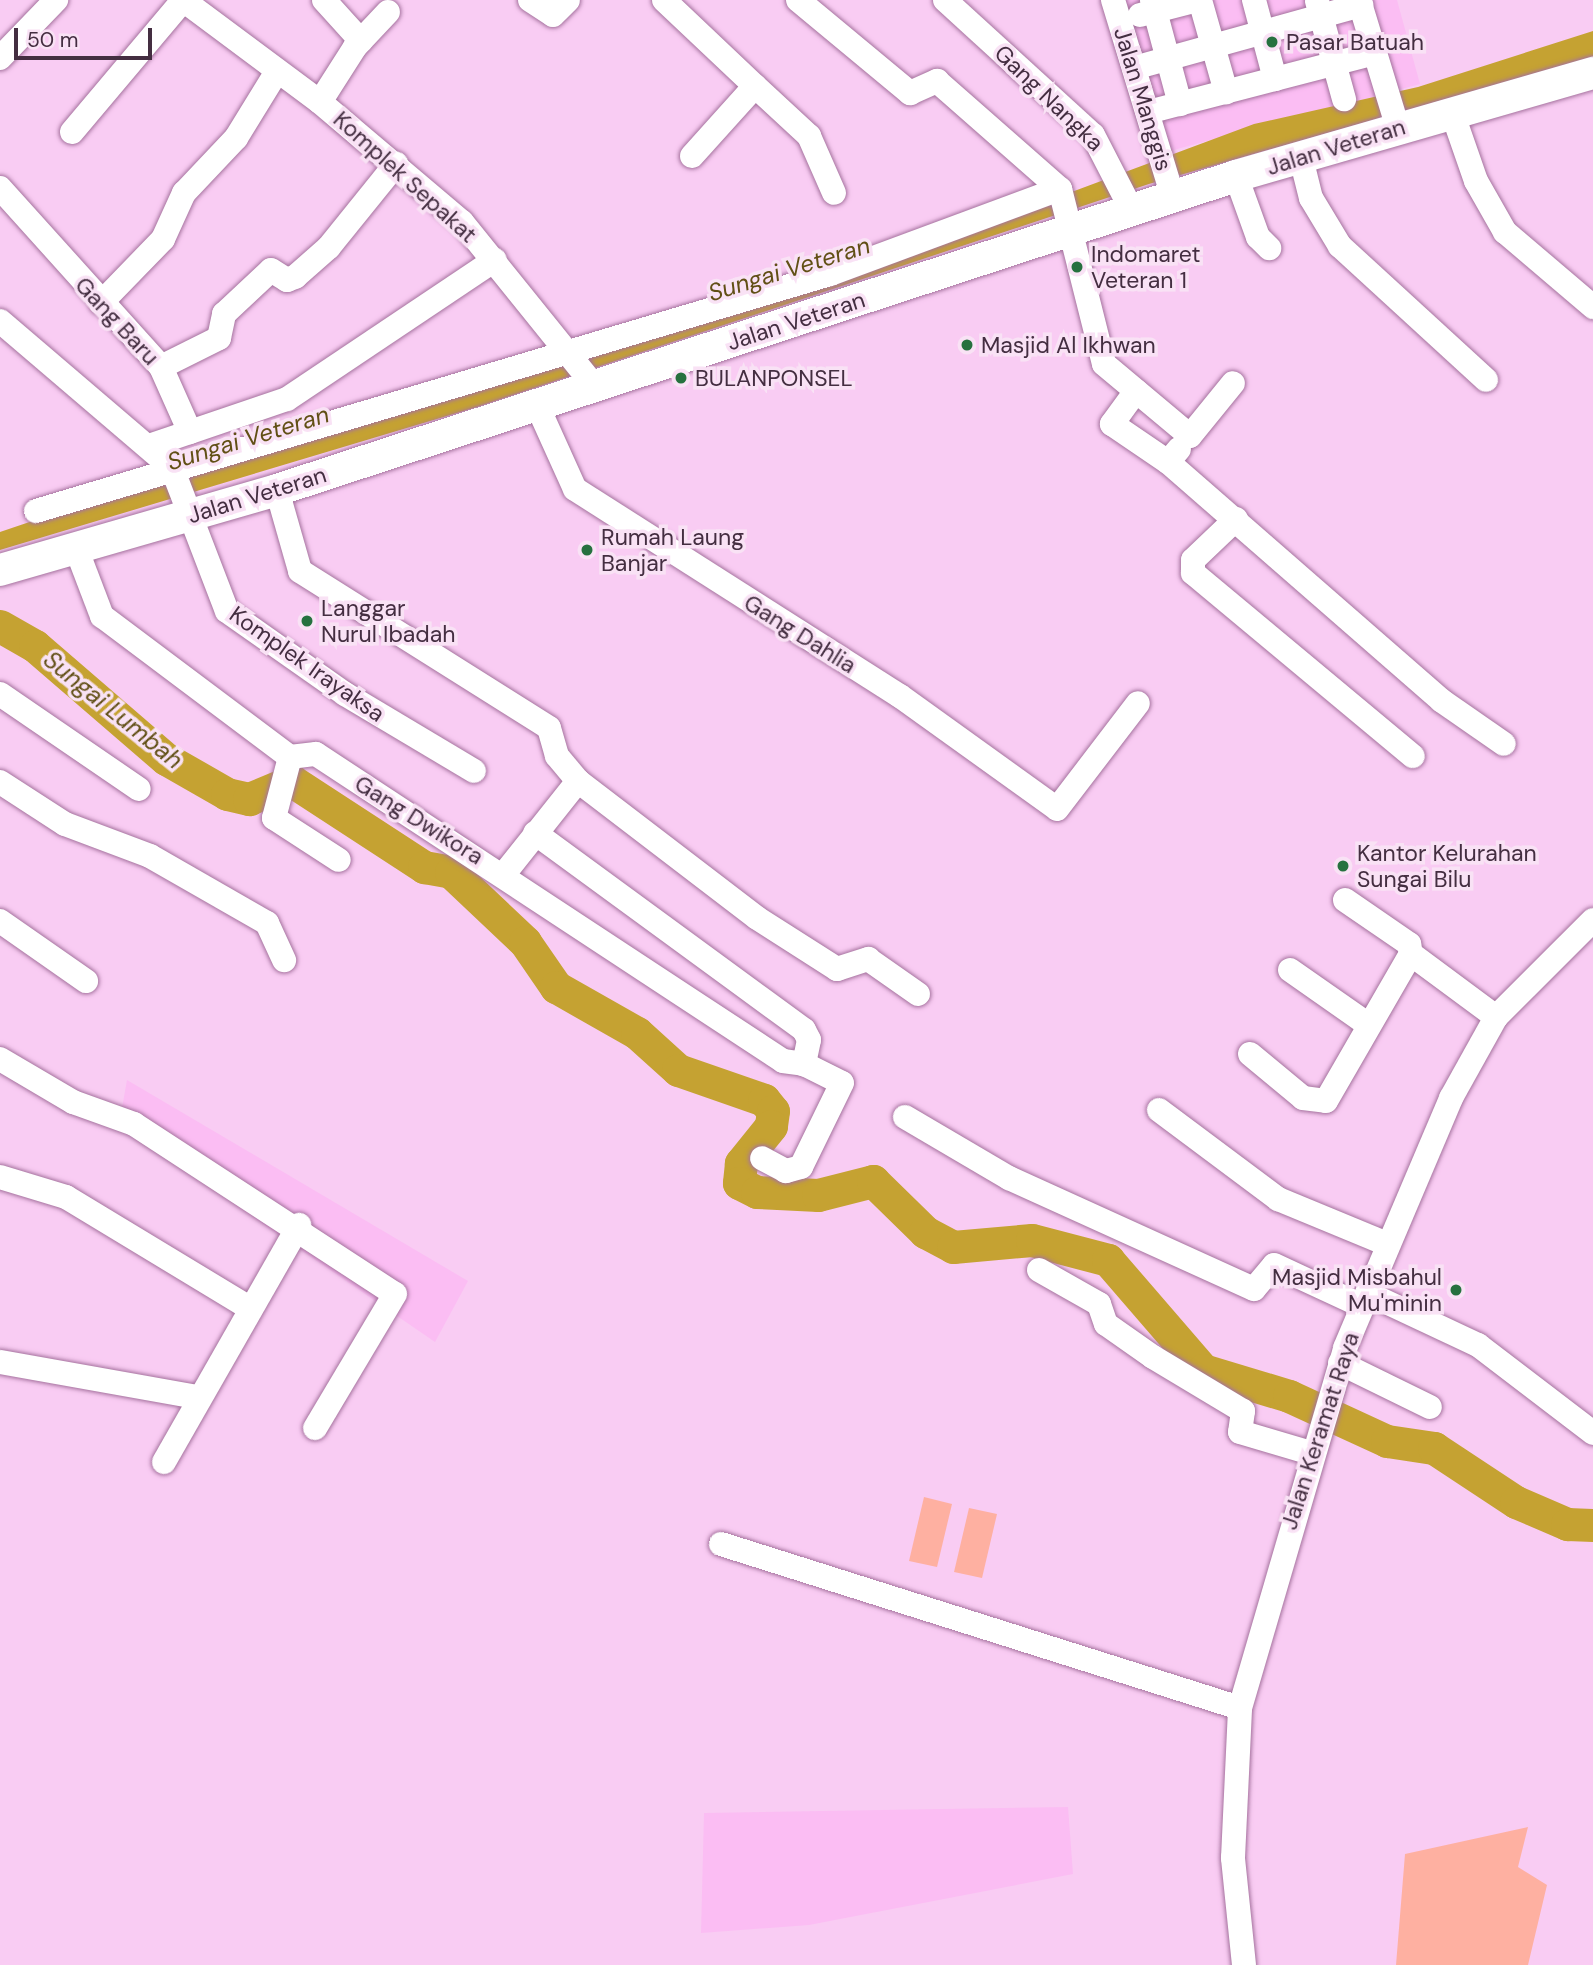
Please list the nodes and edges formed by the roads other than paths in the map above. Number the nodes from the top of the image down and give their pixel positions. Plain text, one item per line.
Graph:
1 (56, 0) edge
2 (183, 0) edge
3 (324, 0) edge
4 (530, 0) edge
5 (568, 0) edge
6 (664, 0) edge
7 (798, 0) edge
8 (945, 0) edge
9 (1199, 0) edge
10 (1254, 0) edge
11 (1360, 3) edge
12 (1153, 6) edge
13 (1319, 8) edge
14 (1117, 10) edge
15 (388, 12) dead end
16 (1262, 33) junction
17 (361, 41) junction
18 (1213, 46) junction
19 (1374, 53) junction
20 (0, 58) edge
21 (1167, 58) junction
22 (1334, 64) junction
23 (1134, 68) junction
24 (275, 73) junction
25 (1593, 74) edge
26 (1275, 79) junction
27 (755, 86) junction
28 (1226, 92) junction
29 (1344, 99) dead end
30 (320, 102) junction
31 (1180, 104) junction
32 (1148, 112) junction
33 (1452, 112) junction
34 (1397, 122) junction
35 (72, 132) dead end
36 (692, 156) dead end
37 (1301, 158) junction
38 (396, 164) junction
39 (1236, 176) junction
40 (0, 188) edge
41 (1170, 190) junction
42 (834, 193) dead end
43 (1125, 193) junction
44 (1065, 206) junction
45 (1269, 248) dead end
46 (495, 260) junction
47 (101, 303) junction
48 (1593, 307) edge
49 (0, 321) edge
50 (161, 367) junction
51 (581, 367) junction
52 (1486, 380) dead end
53 (1233, 383) dead end
54 (1136, 391) junction
55 (537, 405) junction
56 (190, 432) junction
57 (1190, 436) junction
58 (149, 446) junction
59 (1168, 462) junction
60 (173, 471) junction
61 (277, 490) junction
62 (184, 510) junction
63 (36, 512) dead end
64 (1236, 519) junction
65 (76, 548) junction
66 (0, 570) edge
67 (0, 694) edge
68 (1138, 703) dead end
69 (1504, 744) dead end
70 (1413, 756) dead end
71 (288, 762) junction
72 (474, 771) dead end
73 (0, 782) edge
74 (578, 782) junction
75 (139, 789) dead end
76 (535, 833) junction
77 (339, 860) dead end
78 (504, 874) junction
79 (1345, 900) dead end
80 (1593, 920) edge
81 (0, 921) edge
82 (1411, 954) junction
83 (284, 960) dead end
84 (1290, 970) dead end
85 (86, 981) dead end
86 (918, 994) dead end
87 (1496, 1017) junction
88 (1367, 1024) junction
89 (1250, 1054) dead end
90 (0, 1059) edge
91 (804, 1064) junction
92 (1159, 1110) dead end
93 (905, 1117) dead end
94 (762, 1158) dead end
95 (0, 1177) edge
96 (299, 1225) junction
97 (1387, 1244) junction
98 (1039, 1270) dead end
99 (1364, 1299) junction
100 (249, 1308) junction
101 (0, 1362) edge
102 (1340, 1363) junction
103 (197, 1397) junction
104 (1430, 1407) dead end
105 (315, 1428) dead end
106 (1592, 1430) edge
107 (1311, 1453) junction
108 (164, 1462) dead end
109 (721, 1544) dead end
110 (1240, 1708) junction
111 (1244, 1965) edge

1 - 20 street
2 - 24 street, Komplek Sepakat
2 - 35 street
3 - 17 street
4 - 5 street
6 - 27 street
7 - 44 street
8 - 43 street, Gang Nangka
9 - 12 street
9 - 18 street
10 - 16 street
11 - 13 street
11 - 19 street
12 - 14 street
12 - 21 street
13 - 16 street
13 - 22 street
14 - 23 street, Jalan Manggis
15 - 17 street
16 - 18 street
16 - 26 street
17 - 30 street
18 - 21 street
18 - 28 street
19 - 22 street
19 - 34 street
21 - 23 street
21 - 31 street
22 - 26 street
22 - 29 street
23 - 32 street, Jalan Manggis
24 - 30 street, Komplek Sepakat
24 - 47 street
25 - 33 main road, Jalan Veteran
26 - 28 street
27 - 36 street
27 - 42 street
28 - 31 street
30 - 38 street, Komplek Sepakat
31 - 32 street
32 - 41 street, Jalan Manggis
33 - 34 main road, Jalan Veteran
33 - 48 street
34 - 37 main road, Jalan Veteran
37 - 39 main road, Jalan Veteran
37 - 52 street
38 - 46 street, Komplek Sepakat
38 - 50 street
39 - 41 main road, Jalan Veteran
39 - 45 street
40 - 47 street, Gang Baru
41 - 43 main road, Jalan Veteran
43 - 44 main road, Jalan Veteran
44 - 51 main road, Jalan Veteran
44 - 51 street
44 - 54 street
46 - 51 street, Komplek Sepakat
46 - 56 street
47 - 50 street, Gang Baru
49 - 58 street
50 - 56 street, Gang Baru
51 - 55 main road, Jalan Veteran
51 - 60 street
53 - 57 street
54 - 57 street
54 - 59 street
55 - 61 main road, Jalan Veteran
55 - 68 street, Gang Dahlia
56 - 58 street
57 - 59 street
58 - 60 street
59 - 64 street
60 - 62 street
60 - 63 street
61 - 62 main road, Jalan Veteran
61 - 74 street
62 - 65 main road, Jalan Veteran
62 - 72 street, Komplek Irayaksa
64 - 69 street
64 - 70 street
65 - 66 main road, Jalan Veteran
65 - 71 street
67 - 75 street
71 - 77 street
71 - 78 street, Gang Dwikora
73 - 83 street
74 - 76 street
74 - 86 street
76 - 78 street
76 - 91 street
78 - 91 street, Gang Dwikora
79 - 82 street
80 - 87 street, Jalan Keramat Raya
81 - 85 street
82 - 87 street
82 - 88 street
84 - 88 street
87 - 97 street, Jalan Keramat Raya
88 - 89 street
90 - 96 street
91 - 94 street, Gang Dwikora
92 - 97 street
93 - 99 street
95 - 100 street
96 - 100 street
96 - 105 street
97 - 99 street, Jalan Keramat Raya
98 - 107 street
99 - 102 street, Jalan Keramat Raya
99 - 106 street
100 - 103 street
101 - 103 street
102 - 104 street
102 - 107 street, Jalan Keramat Raya
103 - 108 street
107 - 110 street, Jalan Keramat Raya
109 - 110 street
110 - 111 street, Jalan Keramat Raya

